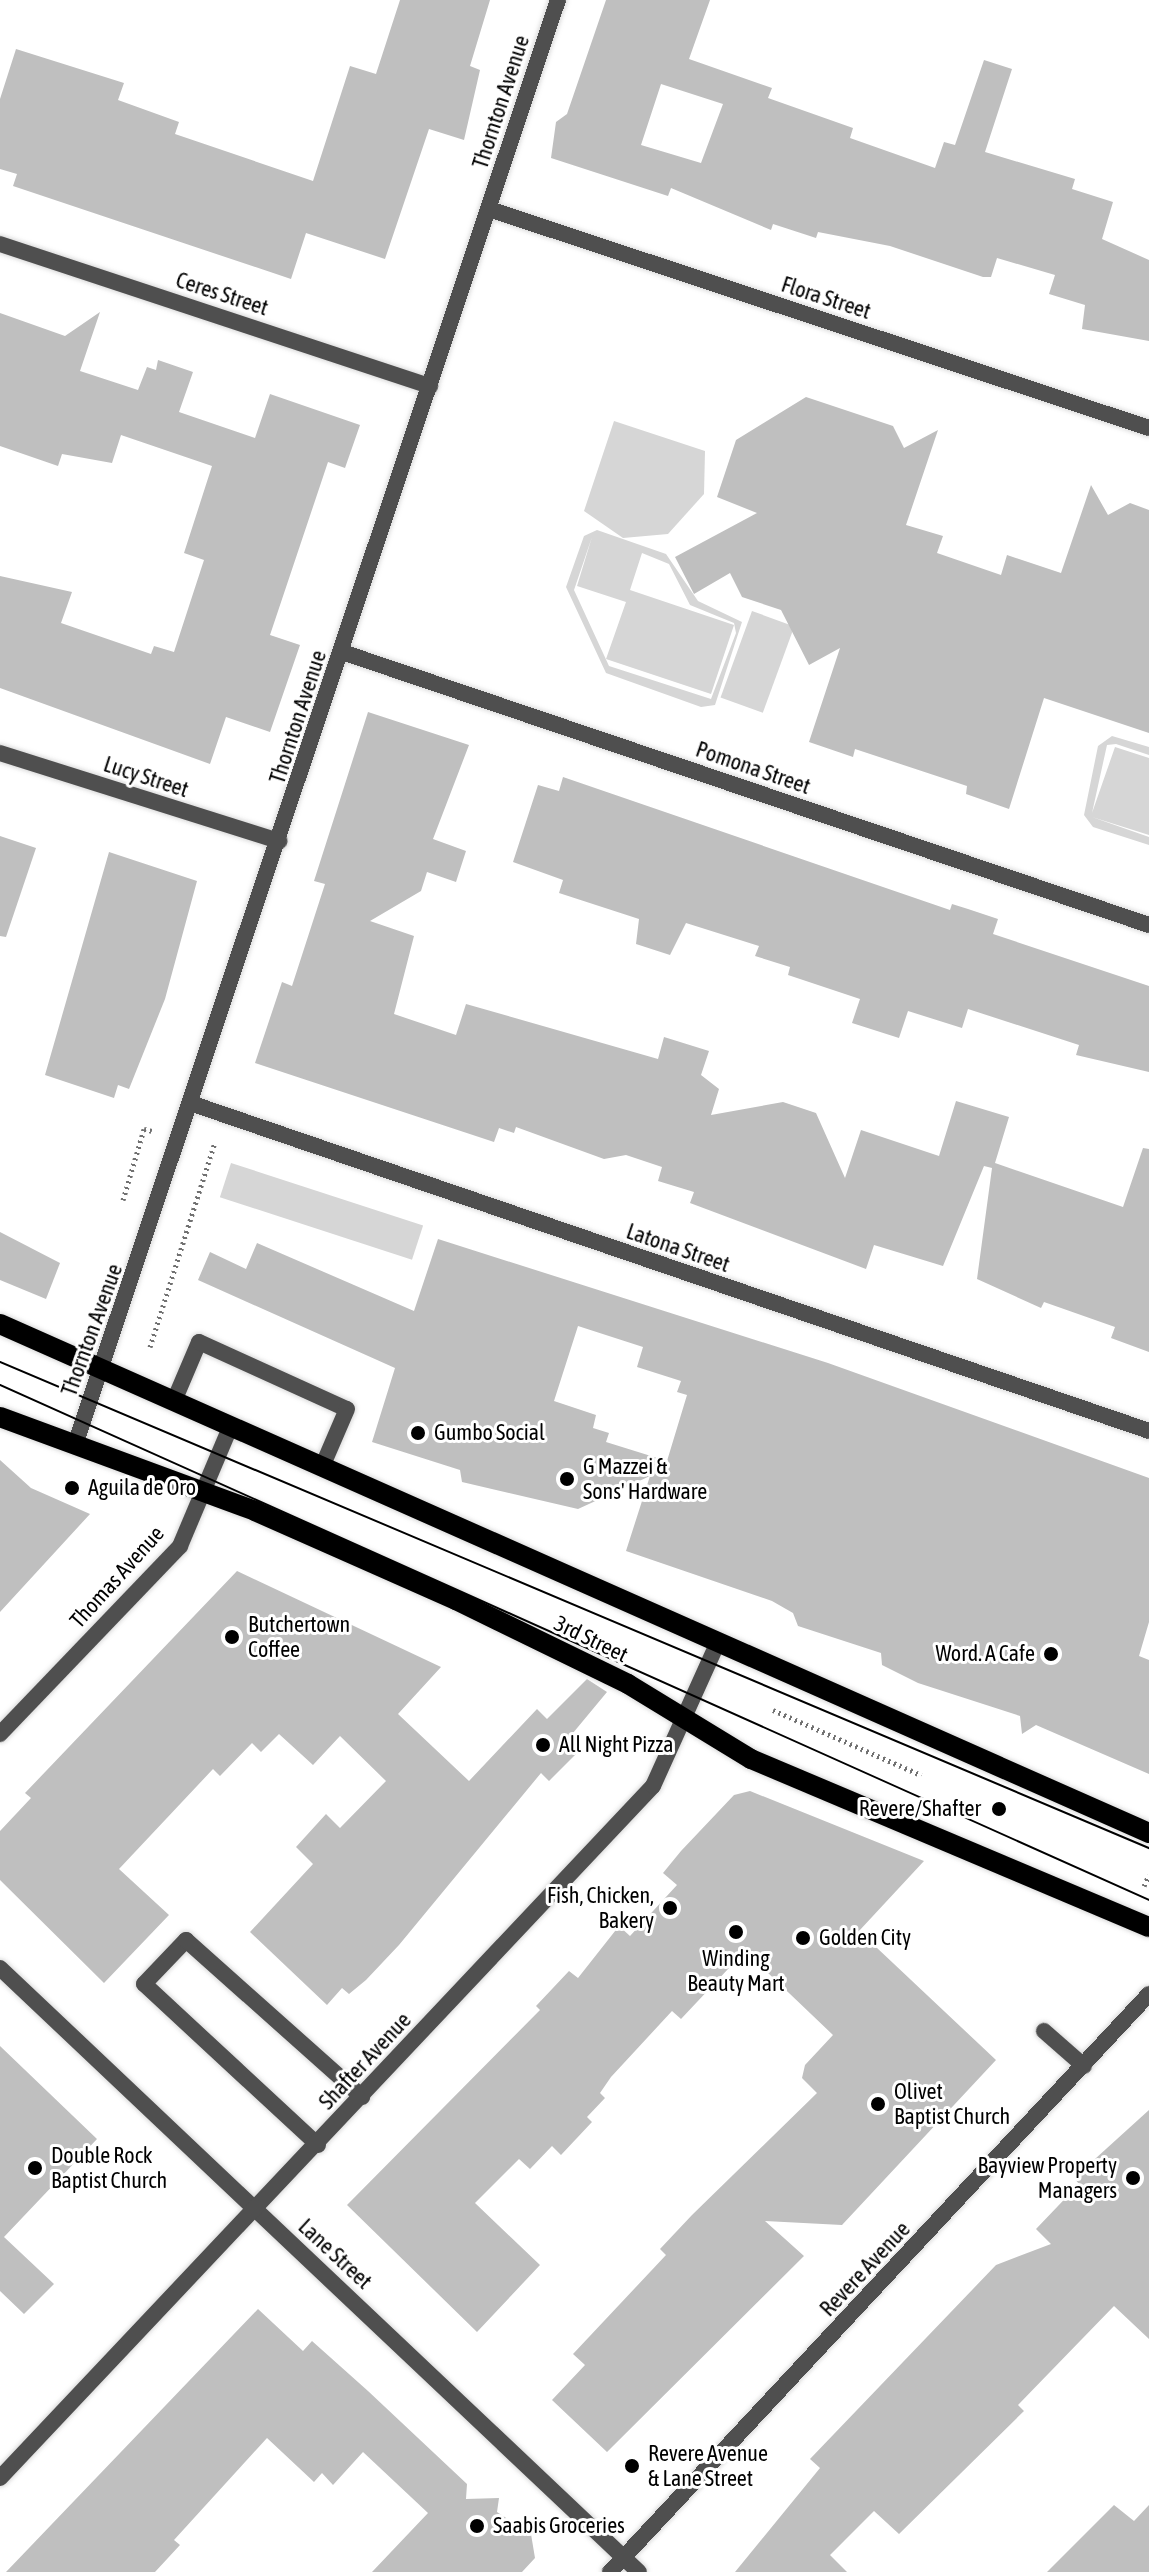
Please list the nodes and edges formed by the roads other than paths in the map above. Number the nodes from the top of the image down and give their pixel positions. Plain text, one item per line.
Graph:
1 (558, 0) edge
2 (489, 209) junction
3 (0, 244) edge
4 (430, 386) junction
5 (1149, 428) edge
6 (342, 652) junction
7 (0, 753) edge
8 (279, 841) junction
9 (1149, 925) edge
10 (193, 1104) junction
11 (0, 1324) edge
12 (104, 1372) junction
13 (174, 1401) junction
14 (0, 1417) edge
15 (231, 1425) junction
16 (1149, 1431) edge
17 (75, 1445) junction
18 (322, 1467) junction
19 (204, 1493) junction
20 (717, 1644) junction
21 (685, 1721) junction
22 (0, 1734) edge
23 (1149, 1833) edge
24 (1149, 1927) edge
25 (0, 1968) edge
26 (1149, 1994) edge
27 (1044, 2031) dead end
28 (1084, 2066) junction
29 (362, 2097) junction
30 (318, 2145) junction
31 (256, 2210) junction
32 (0, 2478) edge
33 (624, 2558) junction
34 (610, 2572) edge
35 (639, 2572) edge

1 - 2 street, Thornton Avenue
2 - 4 street, Thornton Avenue
2 - 5 street, Flora Street
3 - 4 street, Ceres Street
4 - 6 street, Thornton Avenue
6 - 8 street, Thornton Avenue
6 - 9 street, Pomona Street
7 - 8 street, Lucy Street
8 - 10 street, Thornton Avenue
10 - 12 street, Thornton Avenue
10 - 16 street, Latona Street
11 - 12 main road, 3rd Street
12 - 13 main road, 3rd Street
12 - 17 street, Thornton Avenue
13 - 15 main road, 3rd Street
13 - 18 street
14 - 17 main road, 3rd Street
15 - 18 main road, 3rd Street
15 - 19 street, Thomas Avenue
17 - 19 main road, 3rd Street
18 - 20 main road, 3rd Street
19 - 21 main road, 3rd Street
19 - 22 street, Thomas Avenue
20 - 21 street, Shafter Avenue
20 - 23 main road, 3rd Street
21 - 24 main road, 3rd Street
21 - 29 street, Shafter Avenue
25 - 31 street, Lane Street
26 - 28 street, Revere Avenue
27 - 28 street
28 - 33 street, Revere Avenue
29 - 30 street, Shafter Avenue
29 - 30 street
30 - 31 street, Shafter Avenue
31 - 32 street, Shafter Avenue
31 - 33 street, Lane Street
33 - 34 street, Revere Avenue
33 - 35 street, Lane Street

